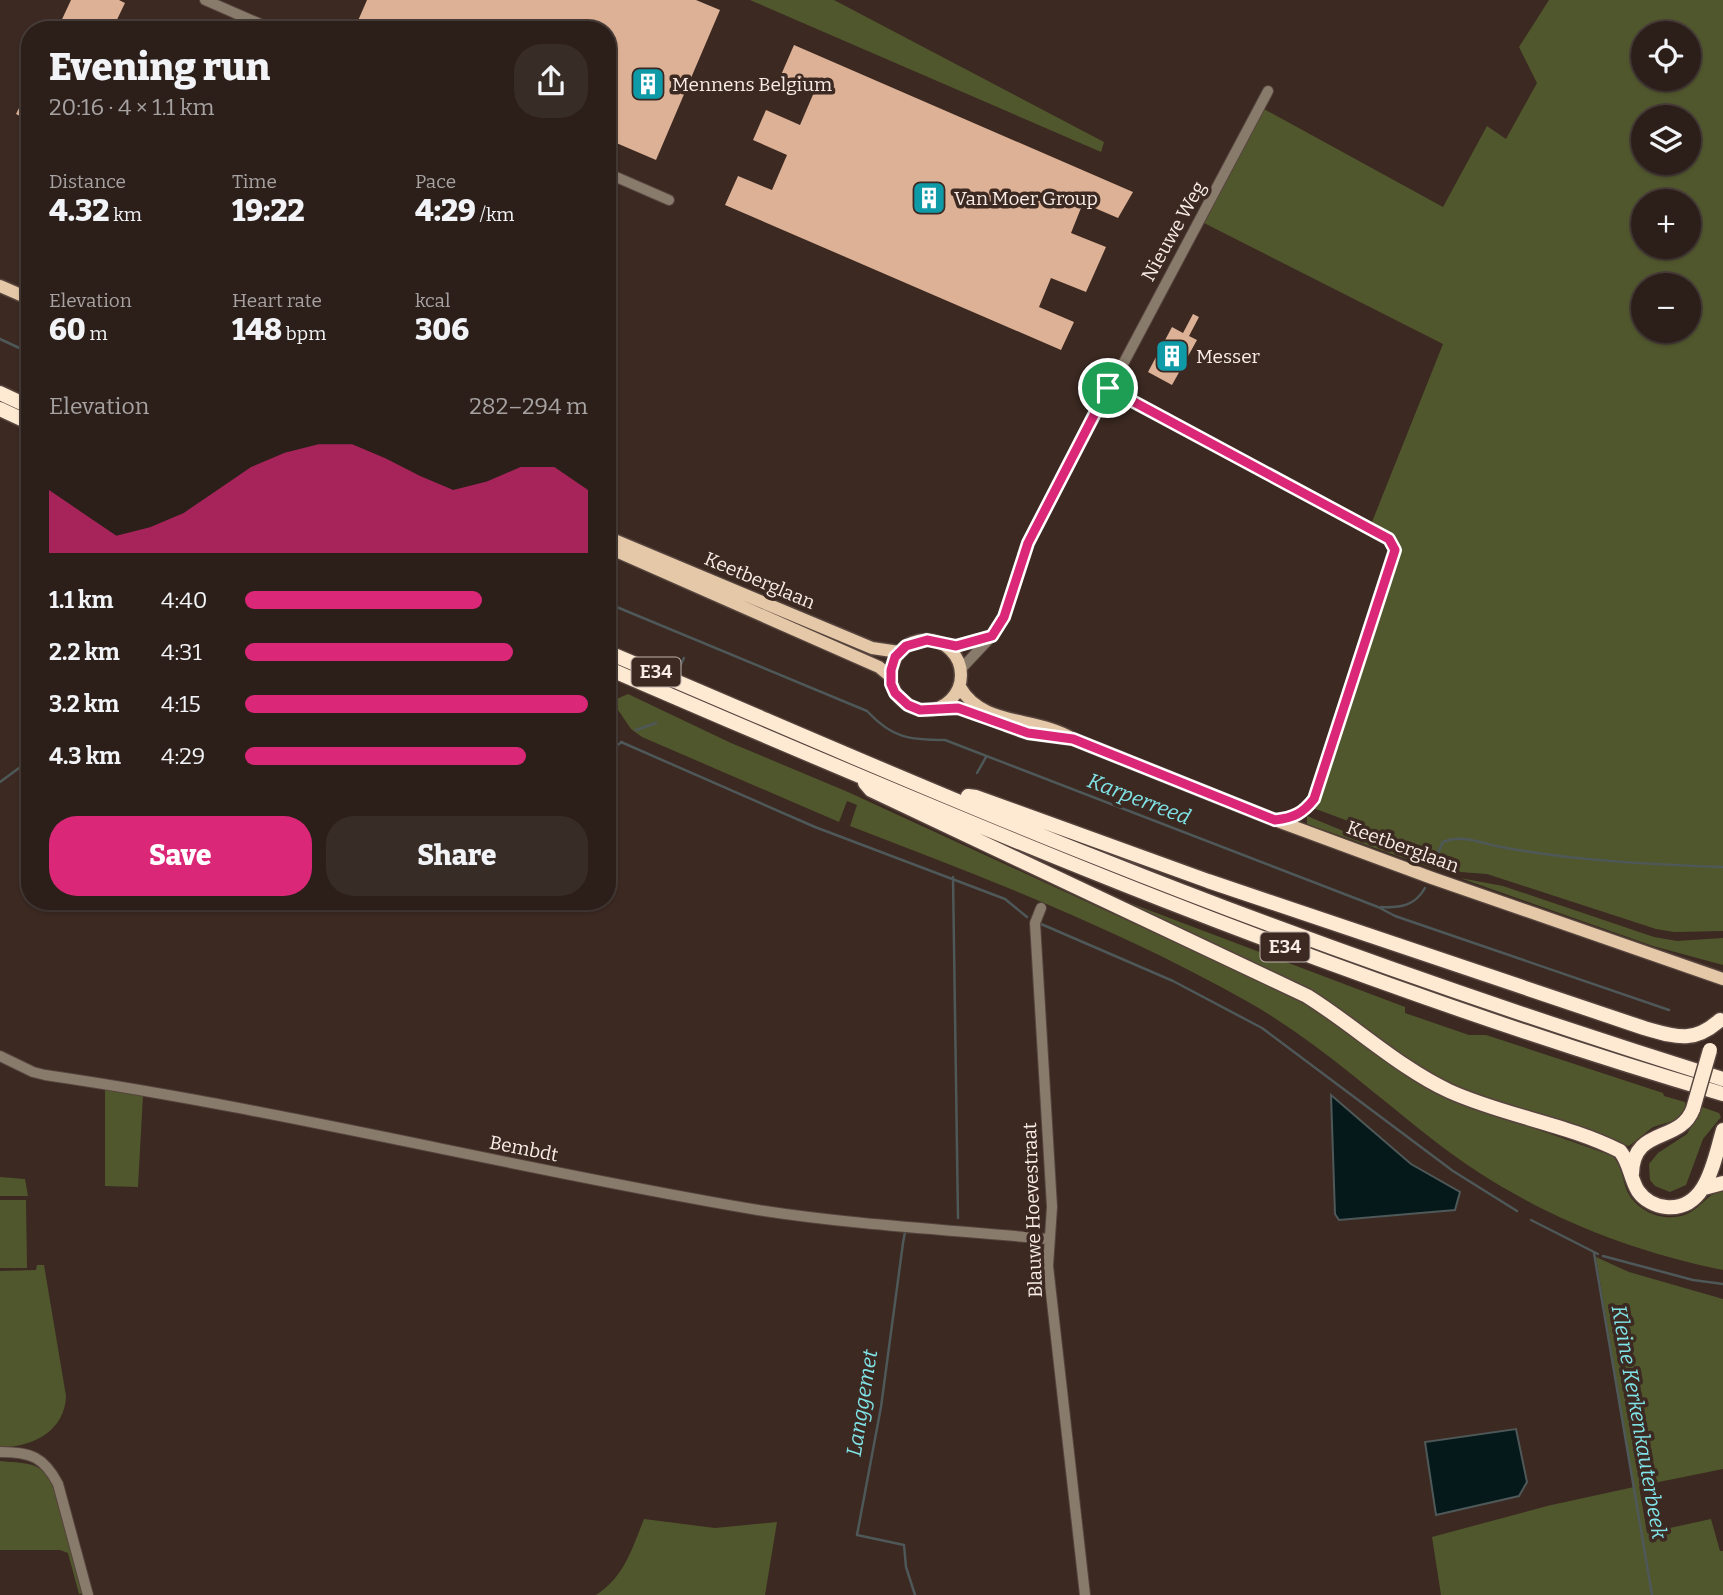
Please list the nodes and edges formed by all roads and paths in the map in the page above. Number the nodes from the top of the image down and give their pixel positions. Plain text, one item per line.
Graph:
1 (205, 0) edge
2 (253, 21) edge
3 (1268, 91) dead end
4 (616, 177) edge
5 (669, 200) dead end
6 (0, 278) edge
7 (0, 286) edge
8 (21, 286) edge
9 (21, 295) edge
10 (1108, 388) junction
11 (0, 393) edge
12 (21, 403) edge
13 (0, 409) edge
14 (21, 419) edge
15 (616, 541) edge
16 (616, 551) edge
17 (992, 636) junction
18 (945, 646) junction
19 (899, 652) junction
20 (616, 656) edge
21 (961, 669) junction
22 (616, 672) edge
23 (891, 677) junction
24 (960, 687) junction
25 (941, 707) junction
26 (1073, 739) junction
27 (857, 774) junction
28 (949, 795) junction
29 (1275, 820) junction
30 (1041, 908) dead end
31 (1723, 979) edge
32 (1721, 1016) edge
33 (0, 1056) edge
34 (1723, 1079) edge
35 (1723, 1094) edge
36 (1722, 1134) edge
37 (1719, 1163) edge
38 (1632, 1175) junction
39 (1723, 1183) edge
40 (1704, 1188) junction
41 (1048, 1239) junction
42 (0, 1452) edge
43 (88, 1595) edge
44 (1085, 1595) edge

1 - 2 street
3 - 10 street, Nieuwe Weg
4 - 5 street
6 - 8 main road
7 - 9 main road
10 - 17 street, Nieuwe Weg
10 - 29 street
11 - 12 highway
13 - 14 highway
15 - 19 main road, Keetberglaan
16 - 23 main road, Keetberglaan
17 - 18 street
17 - 21 street, Nieuwe Weg
18 - 19 main road
18 - 21 main road
19 - 23 main road
20 - 28 highway, E34
21 - 24 main road
22 - 27 highway, E34
23 - 25 main road
24 - 25 main road
24 - 26 main road, Keetberglaan
25 - 26 main road, Keetberglaan
26 - 29 main road, Keetberglaan
27 - 35 highway, E34
27 - 38 highway
28 - 32 highway
28 - 34 highway, E34
29 - 31 main road, Keetberglaan
30 - 41 street, Blauwe Hoevestraat
32 - 38 highway, bridge
33 - 41 street, Bembdt
36 - 37 highway
37 - 40 highway
38 - 40 highway
39 - 40 highway
41 - 44 street, Blauwe Hoevestraat
42 - 43 street

